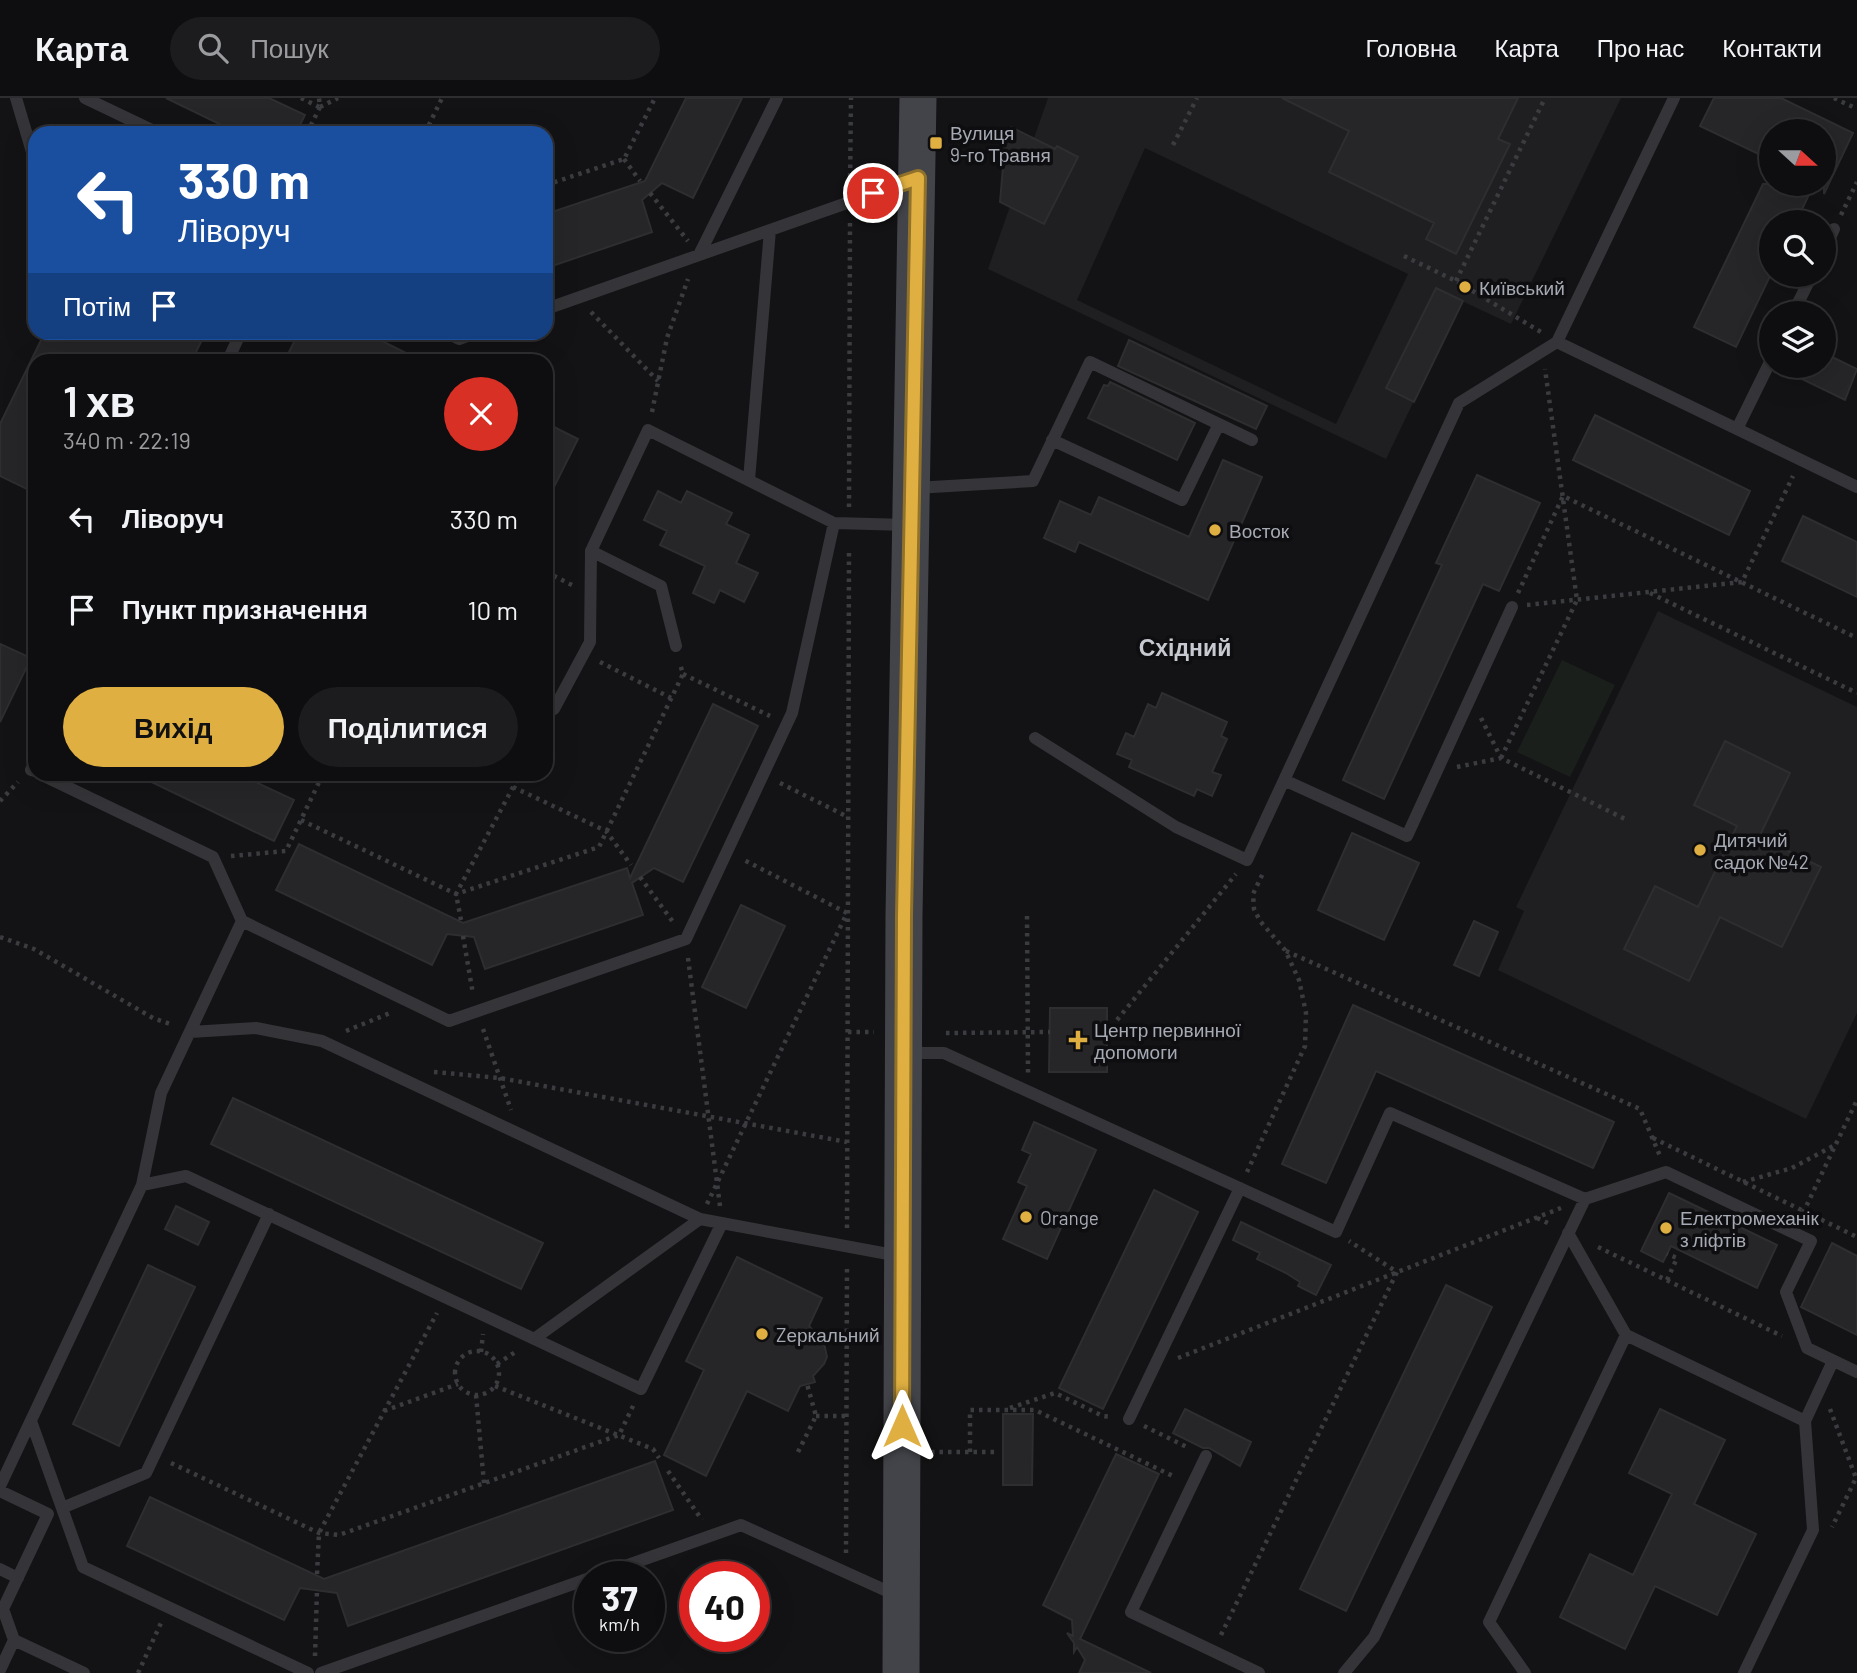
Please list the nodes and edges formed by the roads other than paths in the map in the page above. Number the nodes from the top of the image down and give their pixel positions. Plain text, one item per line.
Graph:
1 (16, 98) edge
2 (85, 98) edge
3 (777, 98) edge
4 (918, 98) edge
5 (1674, 98) edge
6 (143, 126) edge
7 (28, 138) edge
8 (918, 178) junction
9 (770, 230) junction
10 (699, 255) junction
11 (553, 307) edge
12 (1557, 342) junction
13 (1762, 378) edge
14 (1219, 424) junction
15 (1737, 429) junction
16 (1052, 440) junction
17 (1252, 440) dead end
18 (749, 480) junction
19 (1857, 487) edge
20 (911, 488) junction
21 (834, 523) junction
22 (911, 525) junction
23 (591, 551) junction
24 (1512, 607) road end
25 (676, 646) dead end
26 (553, 708) edge
27 (1035, 738) dead end
28 (1284, 780) junction
29 (59, 781) edge
30 (242, 920) junction
31 (190, 1032) junction
32 (903, 1053) junction
33 (142, 1185) junction
34 (1240, 1188) junction
35 (1585, 1199) junction
36 (269, 1214) junction
37 (701, 1219) junction
38 (722, 1223) junction
39 (1568, 1233) junction
40 (903, 1257) junction
41 (1626, 1335) junction
42 (534, 1339) junction
43 (1833, 1361) junction
44 (1857, 1372) edge
45 (1129, 1419) road end
46 (31, 1421) junction
47 (1805, 1421) junction
48 (1206, 1456) road end
49 (0, 1488) edge
50 (62, 1508) junction
51 (638, 1561) edge
52 (0, 1569) edge
53 (18, 1578) junction
54 (574, 1583) edge
55 (902, 1597) junction
56 (14, 1640) junction
57 (0, 1670) edge
58 (84, 1673) edge
59 (308, 1673) edge
60 (321, 1673) edge
61 (901, 1673) edge
62 (1259, 1673) edge
63 (1344, 1673) edge
64 (1525, 1673) edge
65 (1744, 1673) edge

1 - 7 lane
2 - 6 lane
3 - 10 lane
4 - 8 street
5 - 12 lane
8 - 9 lane
8 - 20 street
9 - 10 lane
9 - 18 lane
10 - 11 lane
12 - 15 lane
12 - 28 lane
13 - 15 lane
14 - 16 lane
14 - 16 lane
14 - 17 lane
15 - 19 lane
16 - 20 lane
18 - 21 lane
18 - 23 lane
20 - 22 street
21 - 22 lane
21 - 30 lane
22 - 32 street
23 - 25 lane
23 - 26 lane
24 - 28 lane
27 - 28 lane
29 - 30 lane
30 - 31 lane
31 - 33 lane
31 - 37 lane
32 - 34 lane
32 - 40 street
33 - 36 lane
33 - 46 lane
34 - 35 lane
34 - 45 lane
35 - 39 lane
35 - 43 lane
36 - 42 lane
36 - 50 lane
37 - 38 lane
37 - 42 lane
38 - 40 lane
38 - 42 lane
39 - 41 lane
39 - 63 lane
40 - 55 street
41 - 47 lane
41 - 64 lane
43 - 44 lane
43 - 47 lane
46 - 49 lane
46 - 50 lane
47 - 65 lane
48 - 62 lane
49 - 53 lane
50 - 59 lane
51 - 55 lane
52 - 53 lane
53 - 56 lane
54 - 60 lane
55 - 61 street
56 - 57 lane
56 - 58 lane

